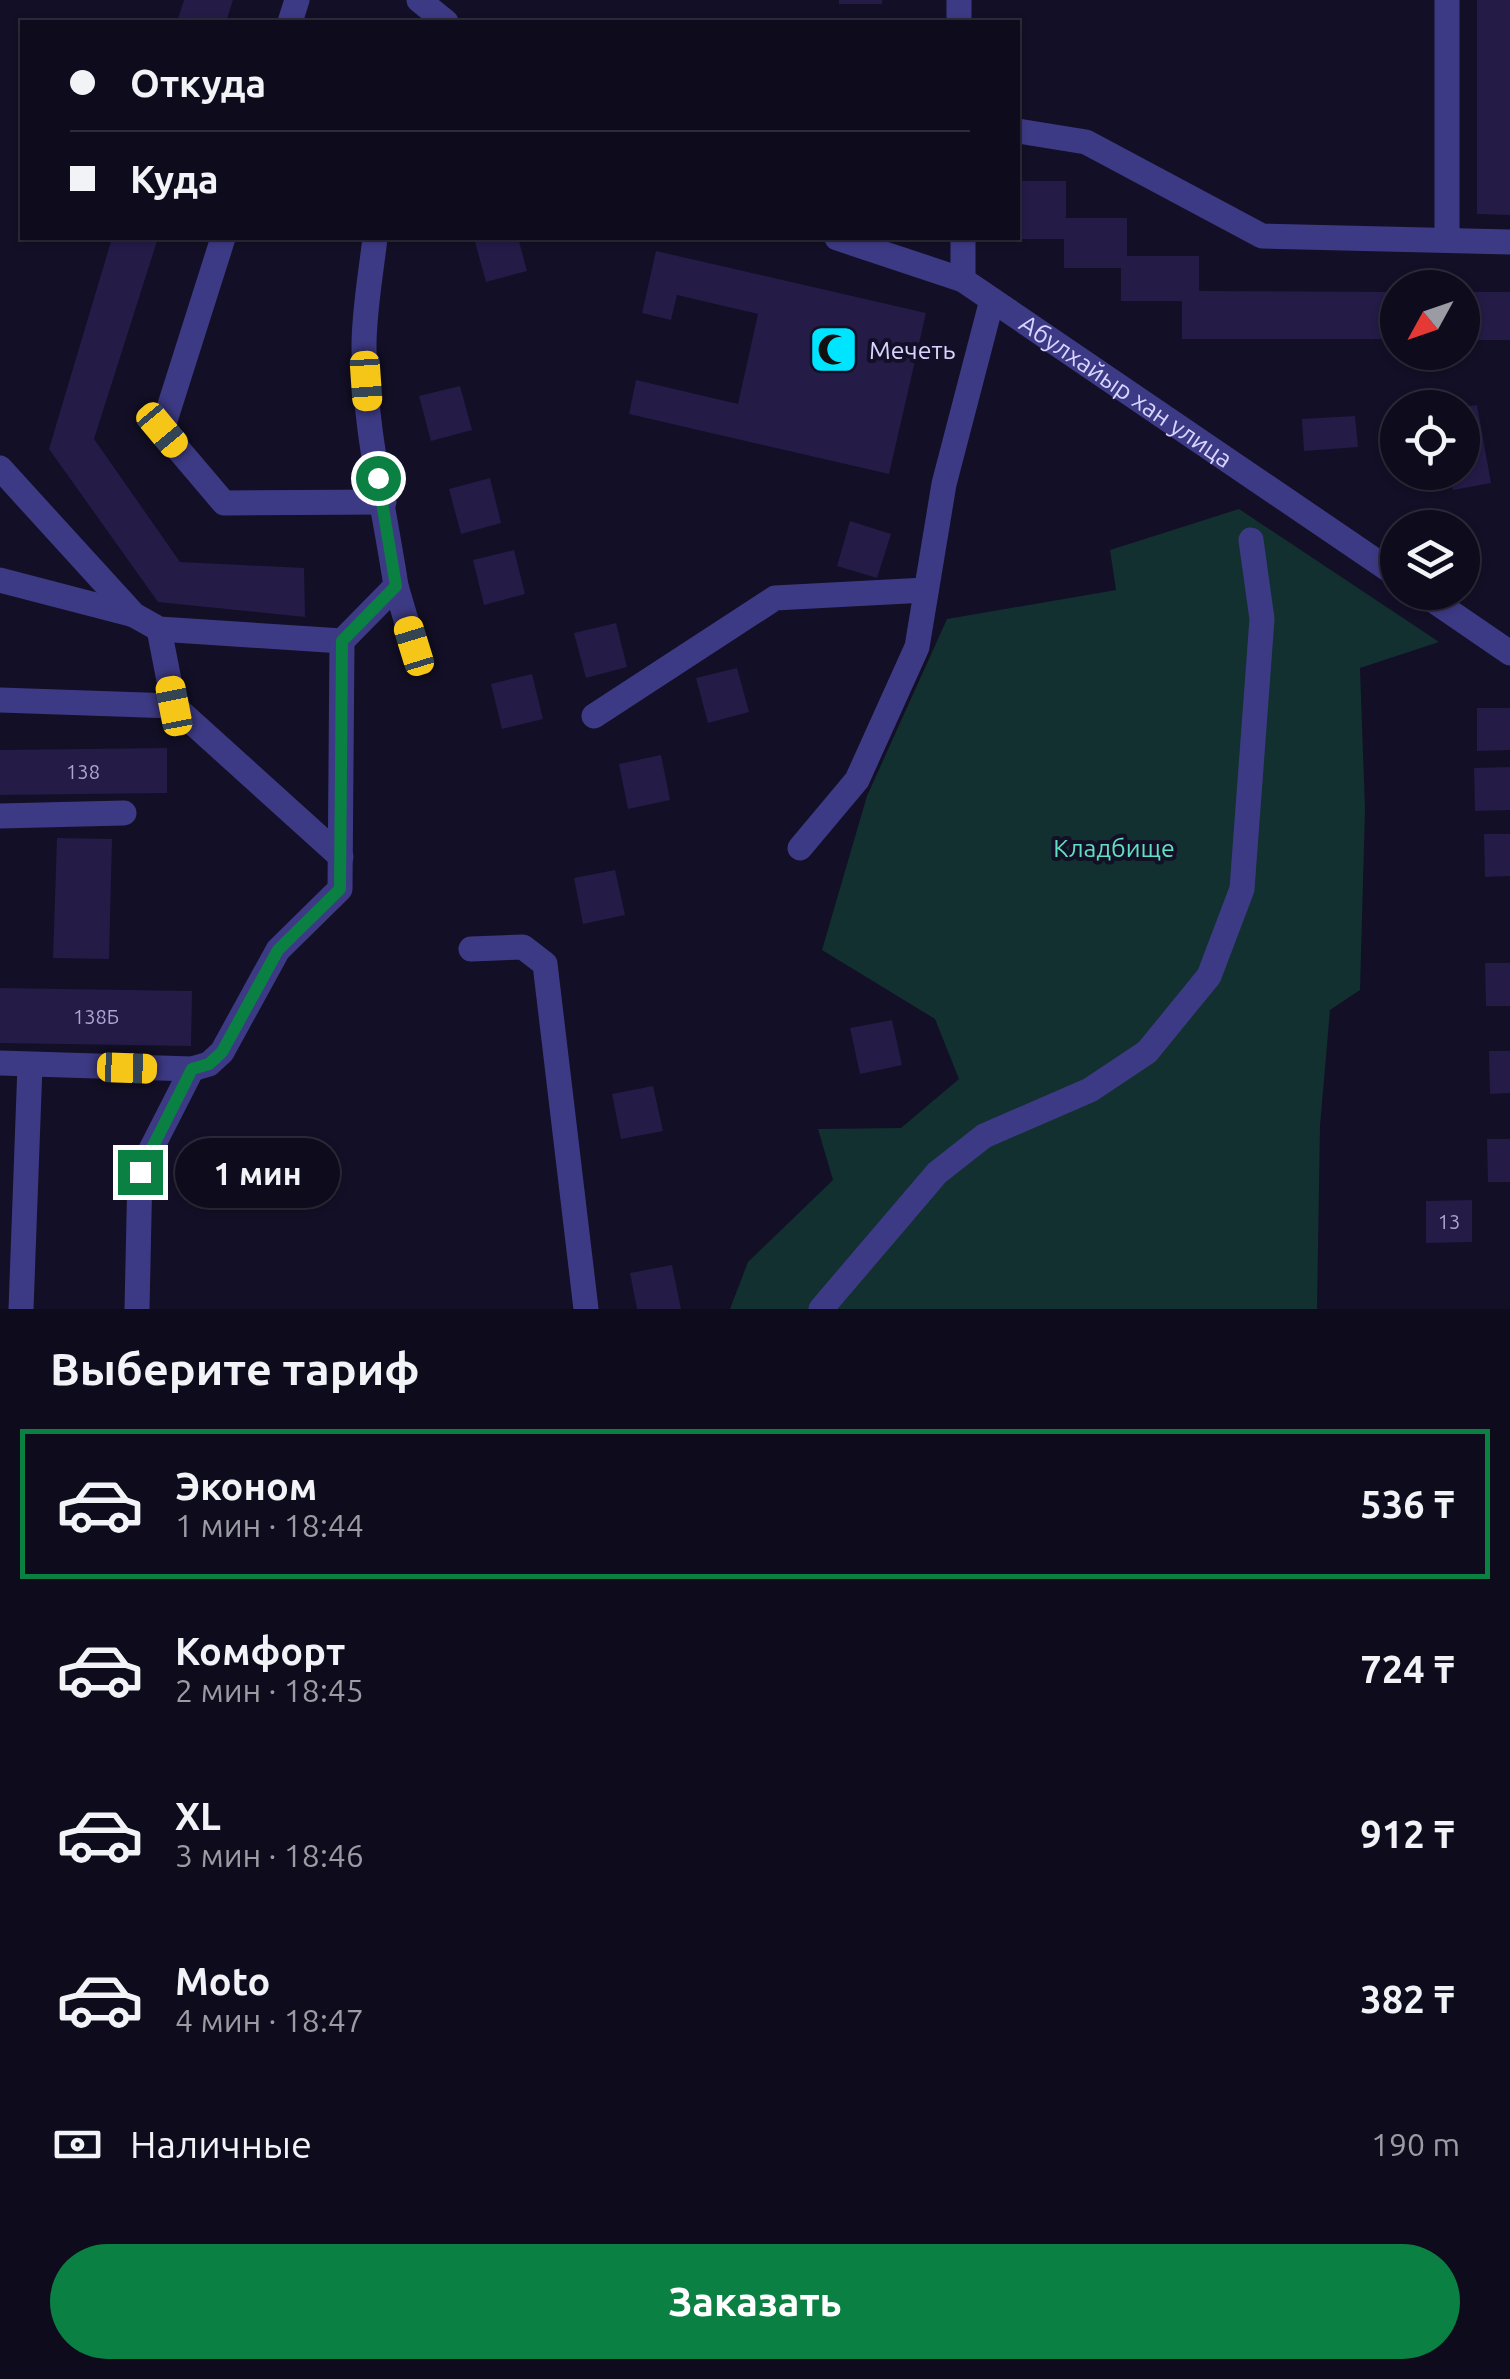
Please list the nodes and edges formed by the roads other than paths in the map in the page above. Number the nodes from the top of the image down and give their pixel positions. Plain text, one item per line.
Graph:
1 (1447, 0) edge
2 (1020, 131) edge
3 (222, 240) edge
4 (374, 240) edge
5 (843, 240) edge
6 (963, 240) edge
7 (1447, 240) junction
8 (1510, 242) edge
9 (964, 280) junction
10 (992, 300) junction
11 (0, 468) edge
12 (384, 502) junction
13 (1251, 540) dead end
14 (1380, 564) edge
15 (0, 580) edge
16 (396, 586) junction
17 (926, 590) junction
18 (1447, 610) edge
19 (134, 615) junction
20 (160, 629) junction
21 (342, 641) junction
22 (414, 646) dead end
23 (1510, 653) edge
24 (0, 700) edge
25 (174, 706) junction
26 (594, 716) dead end
27 (124, 813) dead end
28 (0, 816) edge
29 (800, 848) dead end
30 (341, 857) junction
31 (471, 949) dead end
32 (0, 1064) edge
33 (30, 1065) junction
34 (192, 1069) junction
35 (21, 1309) edge
36 (136, 1309) edge
37 (586, 1309) edge
38 (821, 1309) edge

1 - 7 street
2 - 7 street
3 - 12 street
4 - 12 street
5 - 9 street, Абулхайыр хан улица
6 - 9 street
7 - 8 street
9 - 10 street, Абулхайыр хан улица
10 - 14 street, Абулхайыр хан улица
10 - 17 street
11 - 19 street
12 - 16 street
13 - 38 street
15 - 19 street
16 - 21 street
16 - 22 street
17 - 26 street
17 - 29 street
18 - 23 street
19 - 20 street
20 - 21 street
20 - 25 street
21 - 30 street
24 - 25 street
25 - 30 street
27 - 28 street
30 - 34 street
31 - 37 street
32 - 33 street
33 - 34 street
33 - 35 street
34 - 36 street

